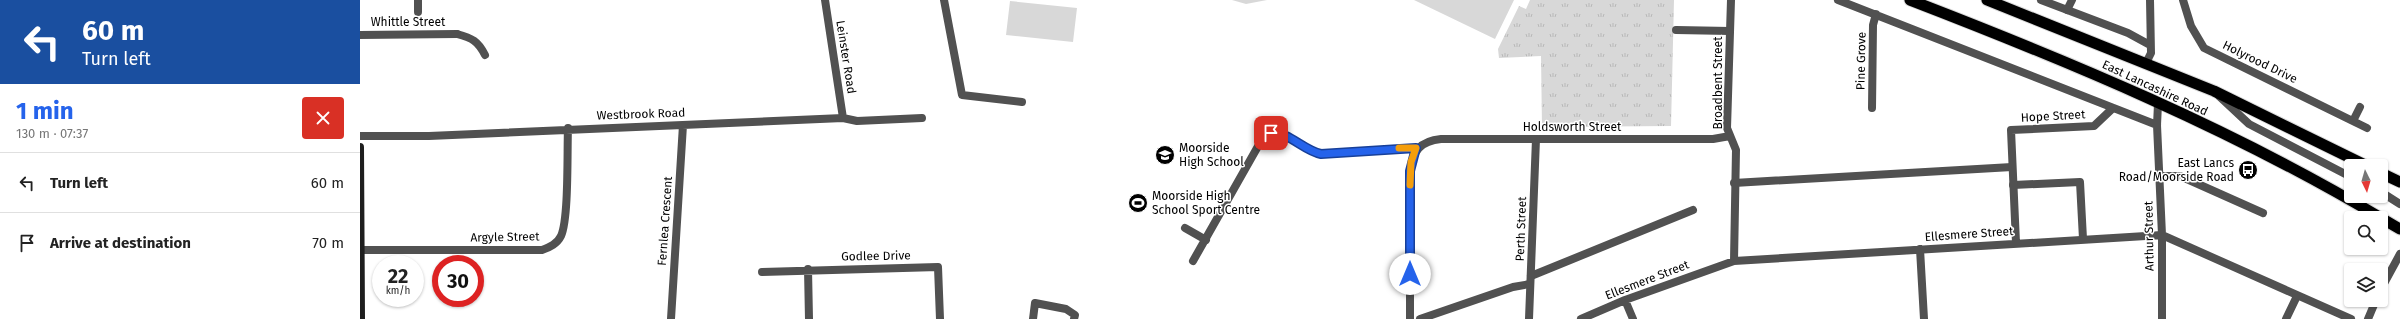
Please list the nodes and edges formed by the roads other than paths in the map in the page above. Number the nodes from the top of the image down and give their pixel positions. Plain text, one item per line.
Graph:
1 (418, 0) edge
2 (825, 0) edge
3 (944, 0) edge
4 (1731, 0) edge
5 (1838, 0) edge
6 (1910, 0) edge
7 (1987, 0) edge
8 (2041, 0) edge
9 (2072, 0) edge
10 (2150, 0) edge
11 (2183, 0) edge
12 (2067, 10) junction
13 (418, 12) dead end
14 (1876, 14) junction
15 (1676, 30) dead end
16 (1730, 31) junction
17 (360, 35) edge
18 (2150, 45) junction
19 (485, 55) dead end
20 (2146, 63) junction
21 (2214, 91) junction
22 (1022, 102) dead end
23 (2158, 104) junction
24 (2360, 107) dead end
25 (1872, 108) dead end
26 (2113, 108) junction
27 (843, 118) junction
28 (922, 118) dead end
29 (2353, 121) junction
30 (683, 125) junction
31 (2157, 125) junction
32 (568, 128) junction
33 (2367, 128) dead end
34 (360, 136) edge
35 (1730, 136) junction
36 (1536, 139) junction
37 (360, 147) edge
38 (1416, 148) junction
39 (2353, 159) edge
40 (2012, 167) junction
41 (2344, 172) edge
42 (2159, 176) junction
43 (2388, 176) edge
44 (2400, 182) edge
45 (1734, 183) junction
46 (2013, 186) junction
47 (2388, 196) edge
48 (2400, 204) edge
49 (1693, 210) dead end
50 (2369, 211) edge
51 (2263, 213) dead end
52 (2388, 222) edge
53 (1185, 228) dead end
54 (2400, 230) edge
55 (2162, 234) junction
56 (2083, 239) junction
57 (1206, 240) junction
58 (2016, 243) junction
59 (1920, 249) junction
60 (361, 250) junction
61 (2400, 254) edge
62 (1194, 261) dead end
63 (1734, 262) junction
64 (808, 269) junction
65 (762, 272) dead end
66 (2388, 276) edge
67 (1530, 280) junction
68 (2296, 296) junction
69 (1625, 300) junction
70 (2373, 307) edge
71 (361, 319) edge
72 (671, 319) edge
73 (809, 319) edge
74 (940, 319) edge
75 (1033, 319) edge
76 (1074, 319) edge
77 (1410, 319) edge
78 (1420, 319) edge
79 (1529, 319) edge
80 (1581, 319) edge
81 (1634, 319) edge
82 (1924, 319) edge
83 (2162, 319) edge
84 (2286, 319) edge
85 (2351, 319) edge
86 (2368, 319) edge

1 - 13 street
2 - 27 street, Leinster Road
3 - 22 street
4 - 16 street, Broadbent Street
5 - 14 street
6 - 23 highway, East Lancashire Road
7 - 20 highway, East Lancashire Road
8 - 12 street
9 - 12 street
10 - 18 street
11 - 29 street, Holyrood Drive
12 - 18 street
14 - 25 street, Pine Grove
14 - 26 street
15 - 16 street
16 - 35 street, Broadbent Street
17 - 19 street, Whittle Street
18 - 20 street
20 - 21 highway, East Lancashire Road
21 - 39 highway, East Lancashire Road
21 - 41 street
23 - 31 street, Arthur Street
23 - 50 highway, East Lancashire Road
24 - 29 street
26 - 31 street
26 - 40 street, Hope Street
27 - 28 street, Westbrook Road
27 - 30 street, Westbrook Road
29 - 33 street, Holyrood Drive
30 - 32 street, Westbrook Road
30 - 72 street, Fernlea Crescent
31 - 42 street, Arthur Street
32 - 34 street, Westbrook Road
32 - 60 street, Argyle Street
35 - 36 street, Holdsworth Street
35 - 45 street, Broadbent Street
36 - 38 street, Holdsworth Street
36 - 67 street, Perth Street
37 - 60 main road
38 - 57 street, Holdsworth Street
38 - 77 street
40 - 45 street
40 - 46 street
42 - 51 street
42 - 55 street, Arthur Street
43 - 44 highway
45 - 63 street, Broadbent Street
46 - 56 street
46 - 58 street
47 - 48 street
49 - 67 street
52 - 54 highway, East Lancashire Road
53 - 57 street
55 - 56 street, Ellesmere Street
55 - 68 street, Ellesmere Street
55 - 83 street, Arthur Street
56 - 58 street, Ellesmere Street
57 - 62 street
58 - 59 street, Ellesmere Street
59 - 63 street, Ellesmere Street
59 - 82 street
60 - 71 main road
61 - 66 street
63 - 69 street, Ellesmere Street
64 - 65 street, Godlee Drive
64 - 73 street
64 - 74 street, Godlee Drive
67 - 78 street
67 - 79 street, Perth Street
68 - 84 street
68 - 85 street, Ellesmere Street
69 - 80 street, Ellesmere Street
69 - 81 street
70 - 86 street
75 - 76 street

